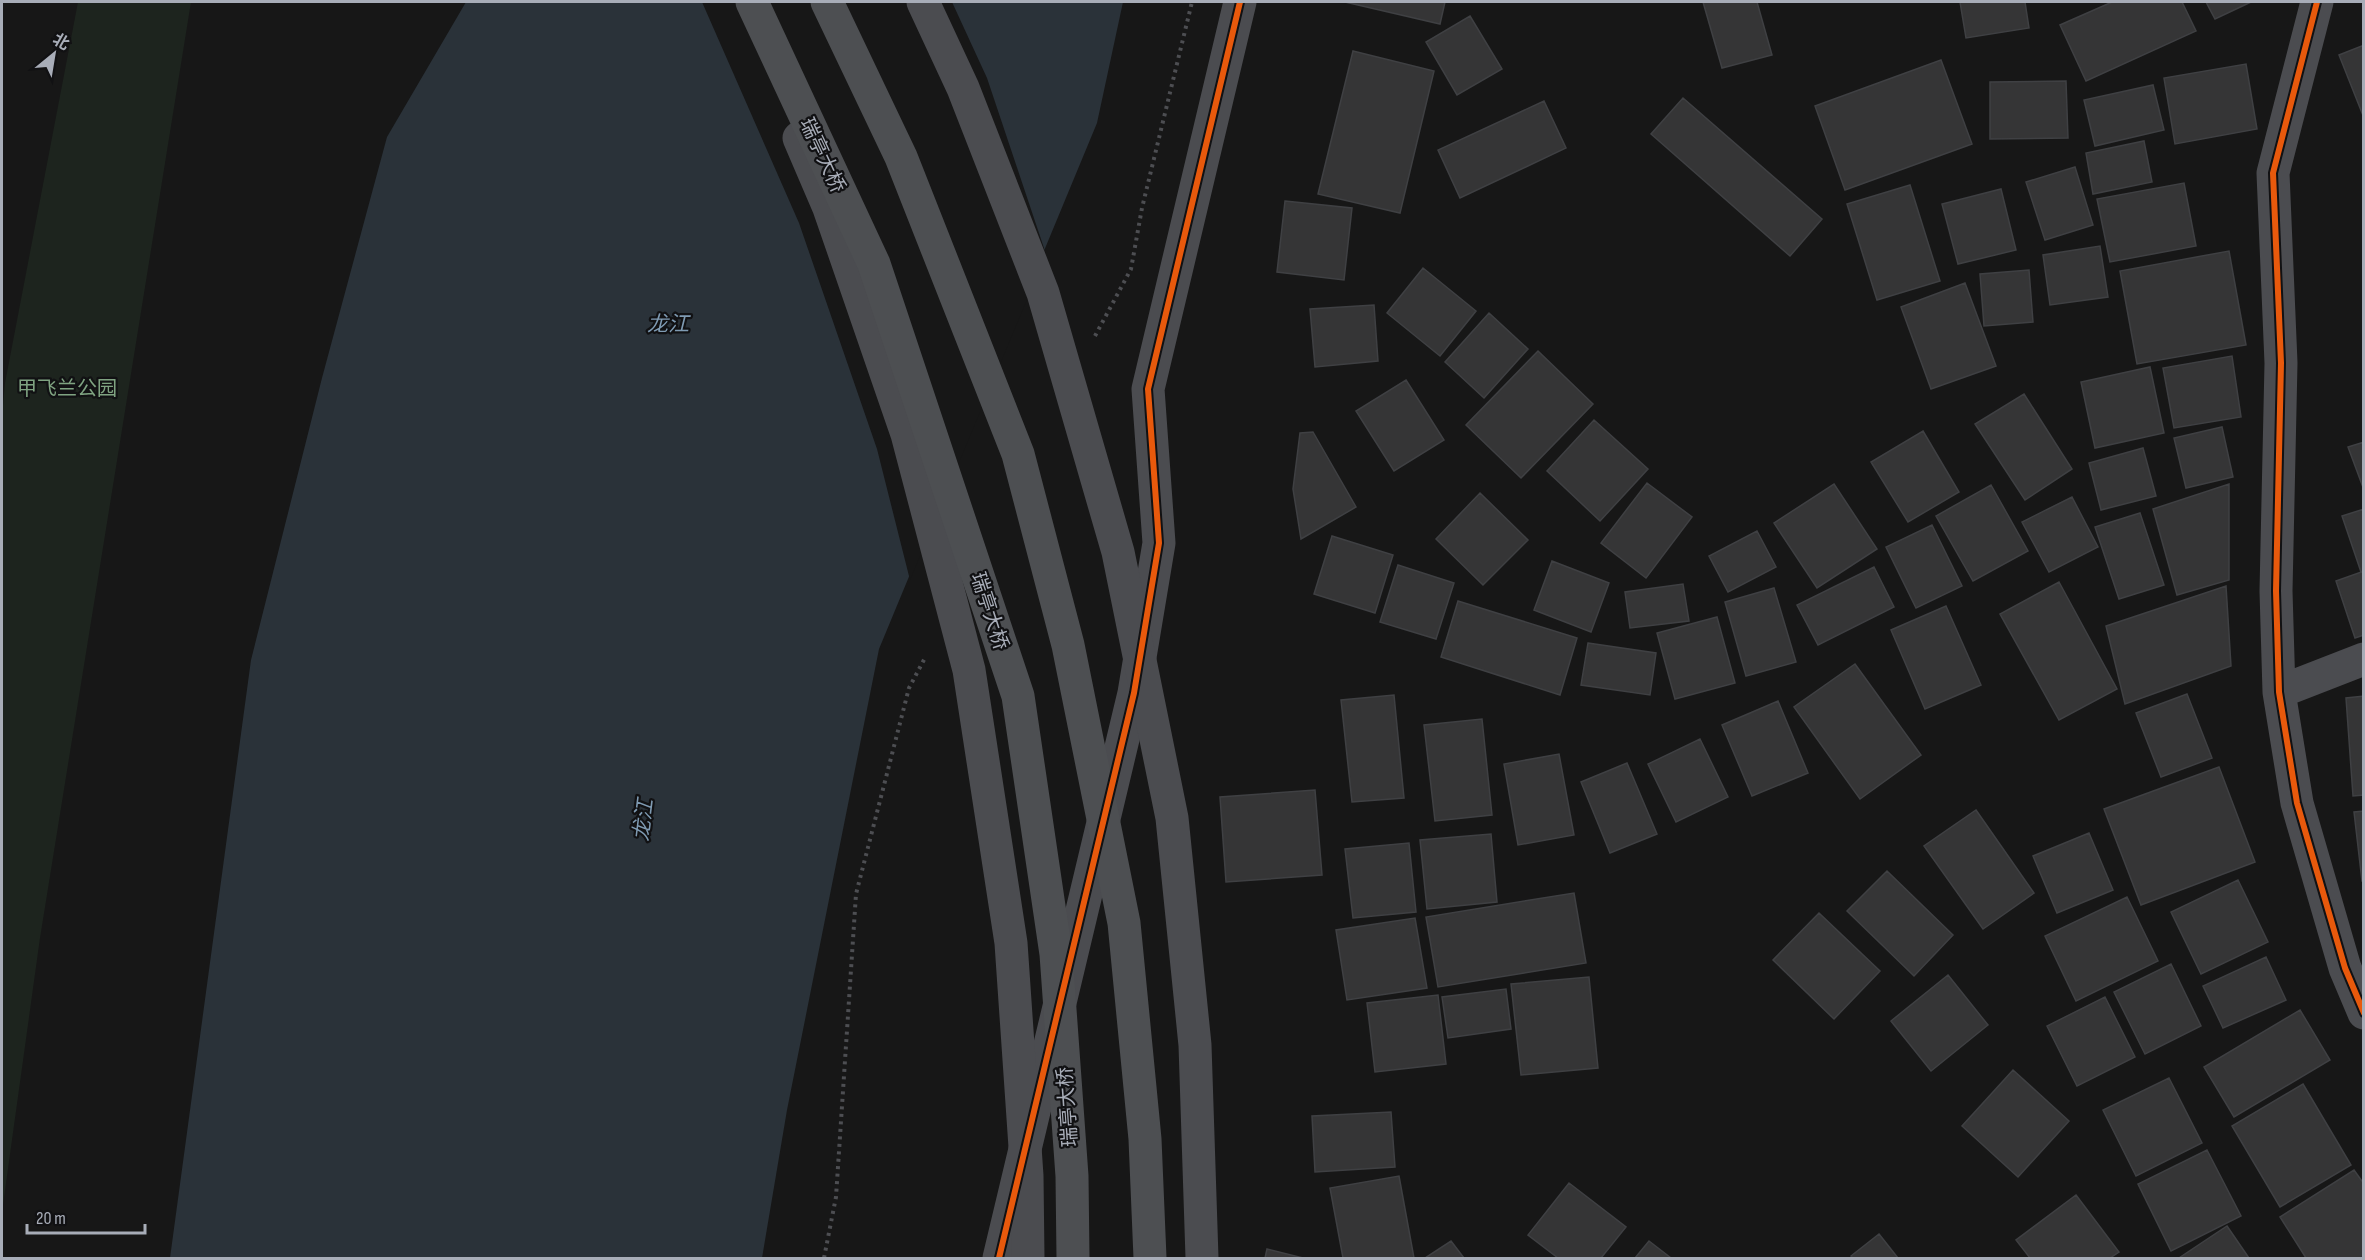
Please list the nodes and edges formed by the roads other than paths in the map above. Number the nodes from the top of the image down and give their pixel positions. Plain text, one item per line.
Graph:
1 (741, 2) edge
2 (752, 2) edge
3 (827, 2) edge
4 (923, 2) edge
5 (1240, 2) edge
6 (2317, 2) edge
7 (2364, 659) edge
8 (2279, 692) junction
9 (2364, 1013) edge
10 (999, 1258) edge
11 (1028, 1258) edge
12 (1073, 1258) edge
13 (1150, 1258) edge
14 (1202, 1258) edge

1 - 11 street, bridge
2 - 12 main road, 瑞亭大桥, bridge
3 - 13 main road, bridge
4 - 14 street, bridge
5 - 10 street
6 - 8 street
7 - 8 street
8 - 9 street

